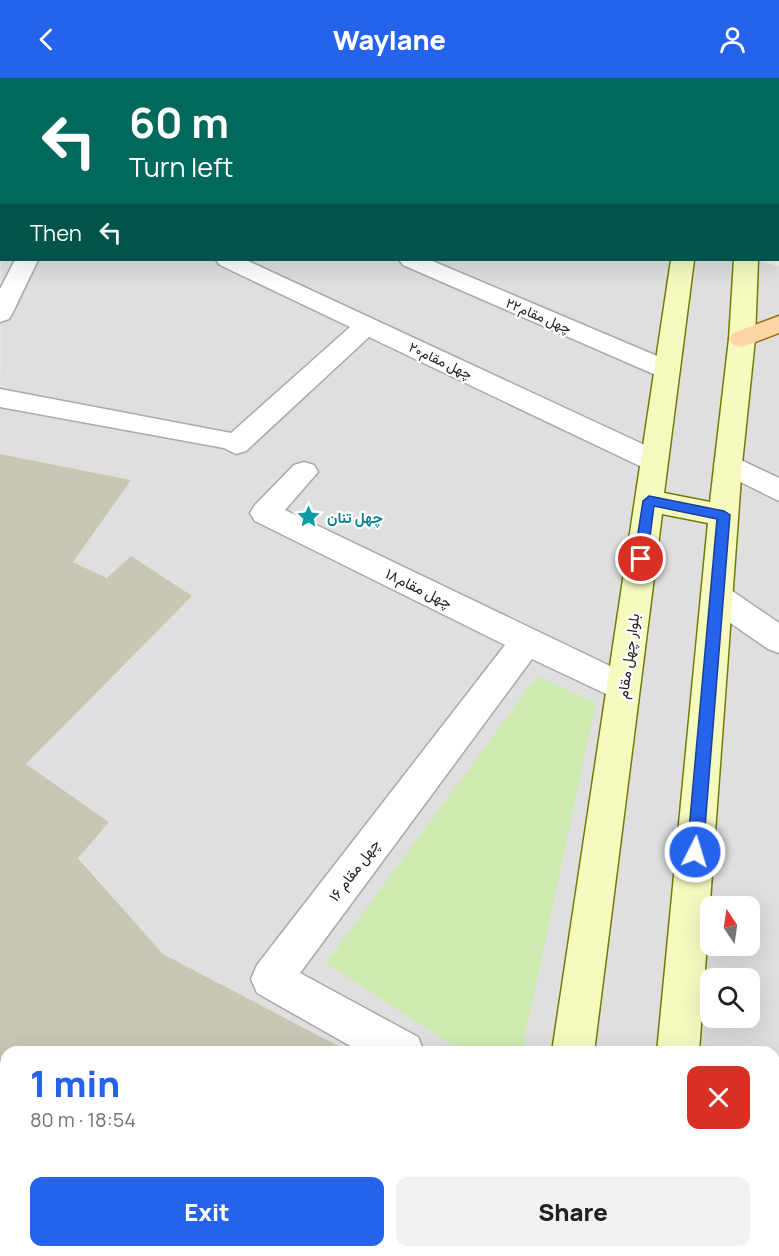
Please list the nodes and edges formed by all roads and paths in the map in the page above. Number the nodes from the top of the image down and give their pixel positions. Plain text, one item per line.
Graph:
1 (26, 261) edge
2 (230, 261) edge
3 (413, 261) edge
4 (682, 261) edge
5 (746, 261) edge
6 (0, 314) edge
7 (779, 324) edge
8 (367, 325) junction
9 (742, 339) junction
10 (667, 370) junction
11 (0, 398) edge
12 (654, 461) junction
13 (728, 464) junction
14 (304, 472) dead end
15 (779, 491) edge
16 (649, 501) junction
17 (724, 515) junction
18 (717, 597) junction
19 (527, 640) junction
20 (779, 640) edge
21 (623, 688) junction
22 (392, 1046) edge
23 (574, 1046) edge
24 (679, 1046) edge

1 - 6 street
2 - 8 street, چهل مقام۲۰
3 - 10 street, چهل مقام۲۲
4 - 10 main road, بلوار چهل مقام
5 - 9 main road
7 - 9 main road
8 - 11 street
8 - 12 street, چهل مقام۲۰
9 - 13 main road
10 - 12 main road, بلوار چهل مقام
12 - 16 main road, بلوار چهل مقام
13 - 15 street
13 - 17 main road
14 - 19 street, ۱۸چهل مقام
16 - 17 main road
16 - 21 main road, بلوار چهل مقام
17 - 18 main road
18 - 20 street
18 - 24 main road
19 - 21 street, ۱۸چهل مقام
19 - 22 street, چهل مقام ۱۶
21 - 23 main road, بلوار چهل مقام

